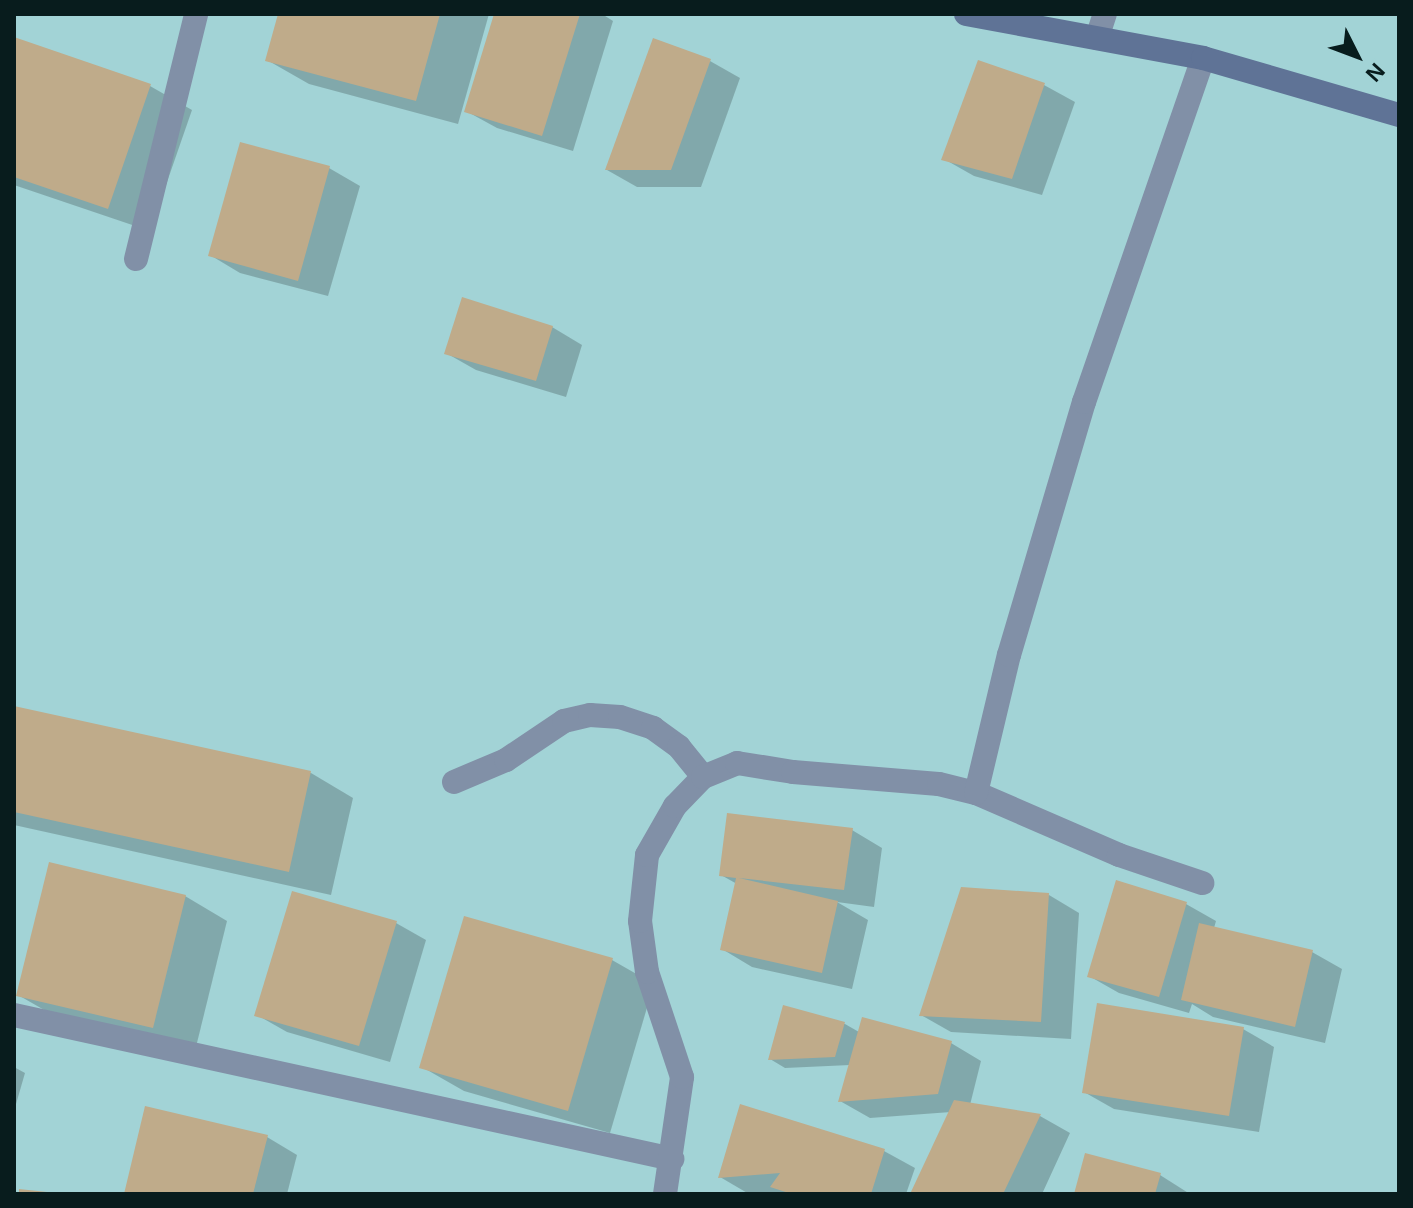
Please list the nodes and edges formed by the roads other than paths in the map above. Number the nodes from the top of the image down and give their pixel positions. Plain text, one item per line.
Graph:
1 (196, 14) edge
2 (966, 14) edge
3 (1105, 14) edge
4 (1097, 38) junction
5 (1203, 58) junction
6 (1399, 115) edge
7 (136, 259) dead end
8 (703, 777) junction
9 (454, 782) dead end
10 (976, 793) junction
11 (1202, 883) dead end
12 (14, 1015) edge
13 (672, 1159) junction
14 (665, 1194) edge

1 - 7 street
2 - 4 street
3 - 4 street
4 - 5 street
5 - 6 street
5 - 10 street
8 - 9 street
8 - 10 street
8 - 13 street
10 - 11 street
12 - 13 street
13 - 14 street

